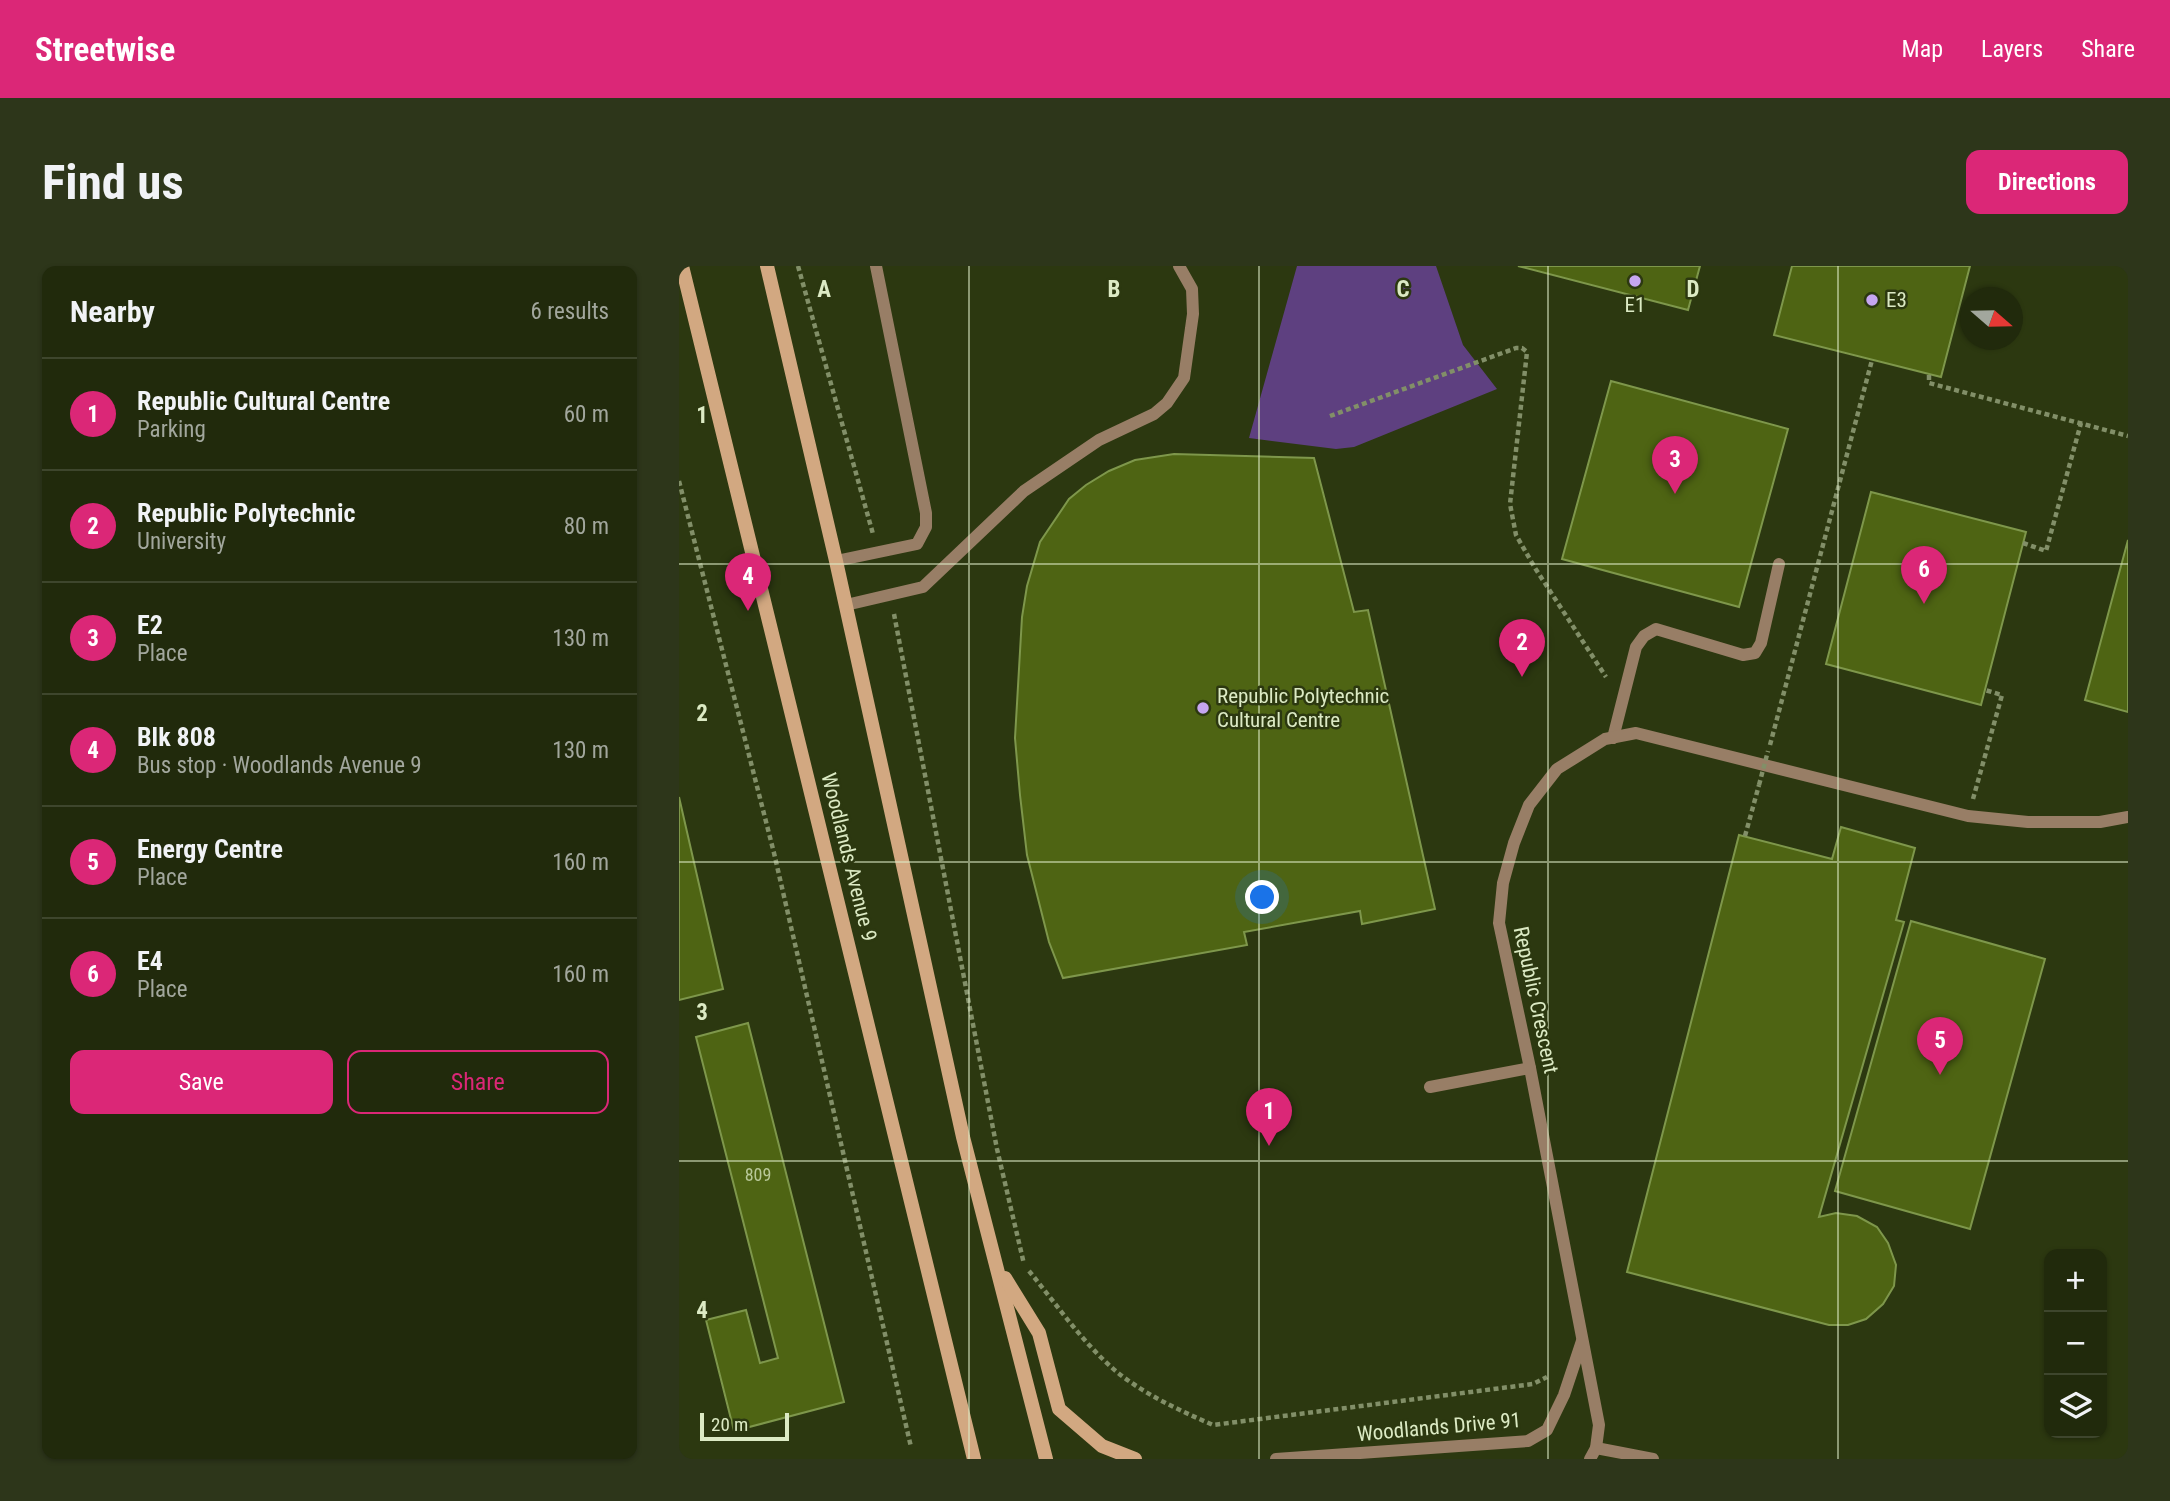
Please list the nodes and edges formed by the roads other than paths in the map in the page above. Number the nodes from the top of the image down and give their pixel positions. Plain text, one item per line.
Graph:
1 (682, 266) edge
2 (767, 266) edge
3 (876, 266) edge
4 (1179, 266) edge
5 (836, 561) junction
6 (1779, 564) dead end
7 (846, 605) junction
8 (1613, 738) junction
9 (2128, 817) edge
10 (1531, 1069) junction
11 (1430, 1087) dead end
12 (997, 1265) junction
13 (1583, 1338) junction
14 (1593, 1453) edge
15 (974, 1459) edge
16 (1046, 1459) edge
17 (1135, 1459) edge
18 (1276, 1459) edge
19 (1653, 1459) edge

1 - 15 main road, Woodlands Avenue 9
2 - 5 main road
3 - 5 lane
4 - 7 lane
5 - 7 main road
6 - 8 lane
7 - 12 main road
8 - 9 lane, Republic Crescent
8 - 10 lane, Republic Crescent
10 - 11 lane
10 - 13 lane, Republic Crescent
12 - 16 main road
12 - 17 main road
13 - 14 lane, Republic Crescent
13 - 18 lane, Woodlands Drive 91
14 - 19 lane

